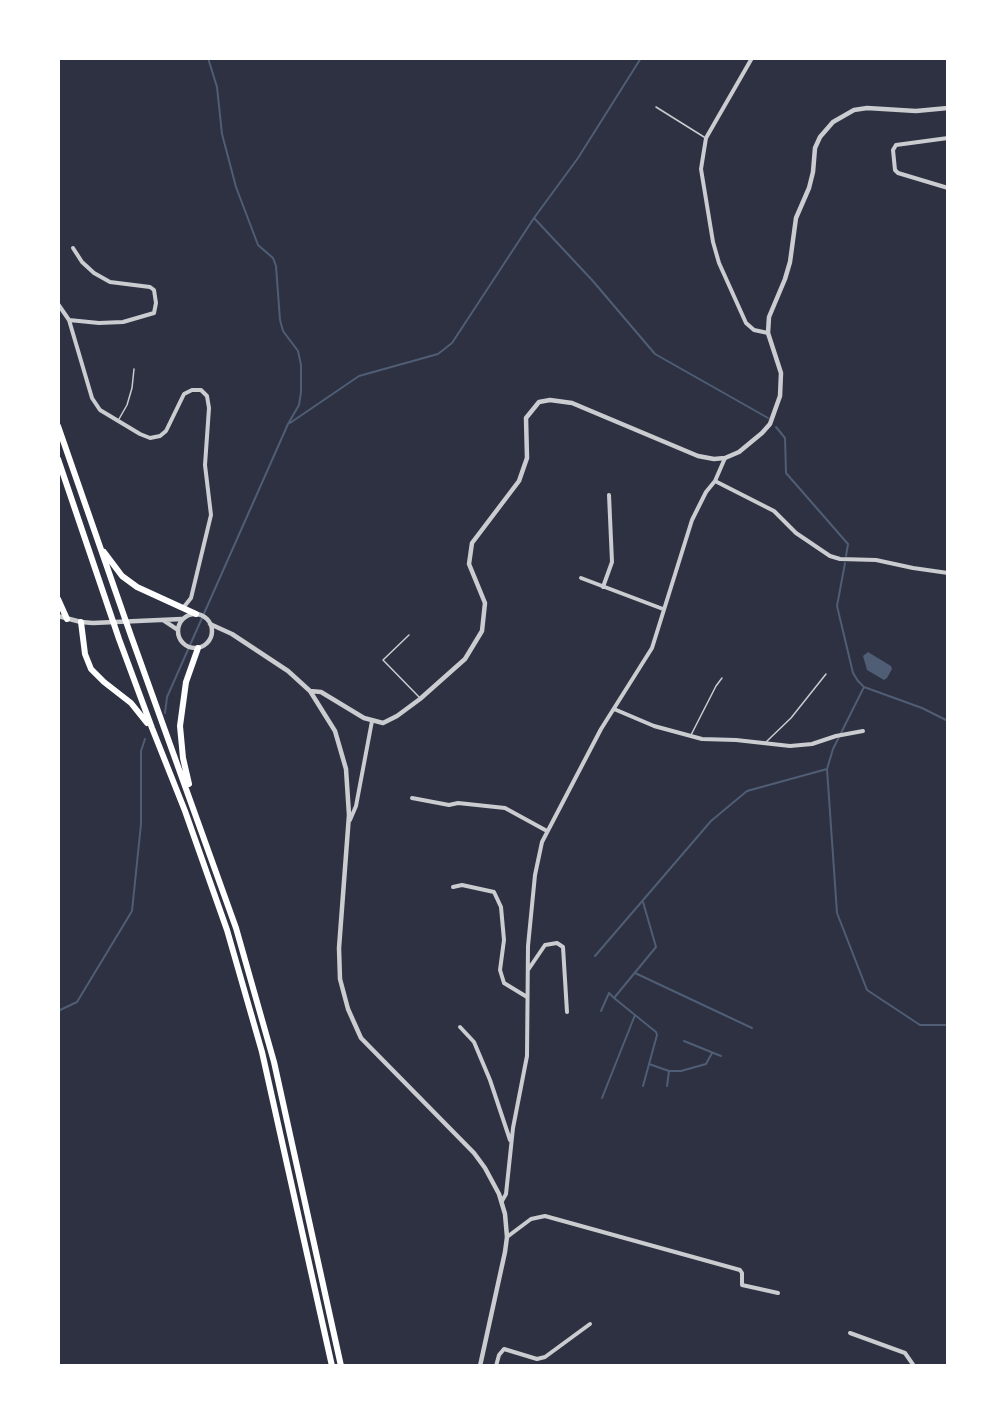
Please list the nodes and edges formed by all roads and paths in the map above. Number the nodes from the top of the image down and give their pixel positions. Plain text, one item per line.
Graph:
1 (752, 58) edge
2 (657, 107) dead end
3 (948, 108) edge
4 (706, 138) junction
5 (948, 138) edge
6 (948, 188) edge
7 (73, 248) dead end
8 (58, 304) edge
9 (69, 320) junction
10 (768, 333) junction
11 (134, 369) dead end
12 (118, 421) junction
13 (58, 426) edge
14 (725, 458) junction
15 (58, 459) edge
16 (715, 481) junction
17 (609, 495) dead end
18 (98, 542) junction
19 (948, 573) edge
20 (581, 578) dead end
21 (603, 587) junction
22 (58, 599) edge
23 (183, 608) junction
24 (663, 609) junction
25 (200, 615) junction
26 (58, 616) edge
27 (67, 619) junction
28 (163, 620) junction
29 (182, 620) junction
30 (81, 622) junction
31 (210, 624) junction
32 (178, 630) junction
33 (232, 634) junction
34 (409, 635) dead end
35 (211, 636) junction
36 (195, 648) junction
37 (826, 674) dead end
38 (722, 678) dead end
39 (310, 691) junction
40 (420, 699) junction
41 (614, 709) junction
42 (372, 721) junction
43 (152, 728) junction
44 (863, 731) dead end
45 (691, 735) junction
46 (766, 742) junction
47 (412, 798) dead end
48 (193, 805) junction
49 (349, 821) junction
50 (547, 831) junction
51 (453, 887) dead end
52 (528, 970) junction
53 (527, 998) junction
54 (567, 1012) dead end
55 (460, 1027) dead end
56 (511, 1142) junction
57 (502, 1201) junction
58 (507, 1237) junction
59 (778, 1293) dead end
60 (590, 1324) dead end
61 (850, 1334) dead end
62 (332, 1365) edge
63 (341, 1365) edge
64 (480, 1365) edge
65 (496, 1365) edge
66 (914, 1365) edge

1 - 4 street
2 - 4 lane
3 - 10 street
4 - 10 street
5 - 6 street
7 - 9 street
8 - 9 street
9 - 12 street
10 - 14 street
11 - 12 lane
12 - 23 street
13 - 18 highway
14 - 16 street
14 - 40 street
15 - 43 highway
16 - 19 street
16 - 24 street
17 - 21 street
18 - 23 highway
18 - 48 highway
20 - 21 street
21 - 24 street
22 - 27 highway
23 - 25 highway
24 - 41 street
25 - 29 street
25 - 31 street
26 - 27 street
27 - 30 street
28 - 29 street
28 - 30 street
28 - 32 street
29 - 32 street
30 - 43 highway
31 - 33 street
31 - 35 street
32 - 36 street
33 - 35 street
33 - 39 street
34 - 40 lane
35 - 36 street
36 - 48 highway
37 - 46 lane
38 - 45 lane
39 - 42 street
39 - 49 street
40 - 42 street
41 - 45 street
41 - 50 street
42 - 49 street
43 - 62 highway
44 - 46 street
45 - 46 street
47 - 50 street
48 - 63 highway
49 - 57 street
50 - 52 street
51 - 53 street
52 - 53 street
52 - 54 street
53 - 56 street
55 - 56 street
56 - 57 street
57 - 58 street
58 - 59 street
58 - 64 street
60 - 65 street
61 - 66 street

